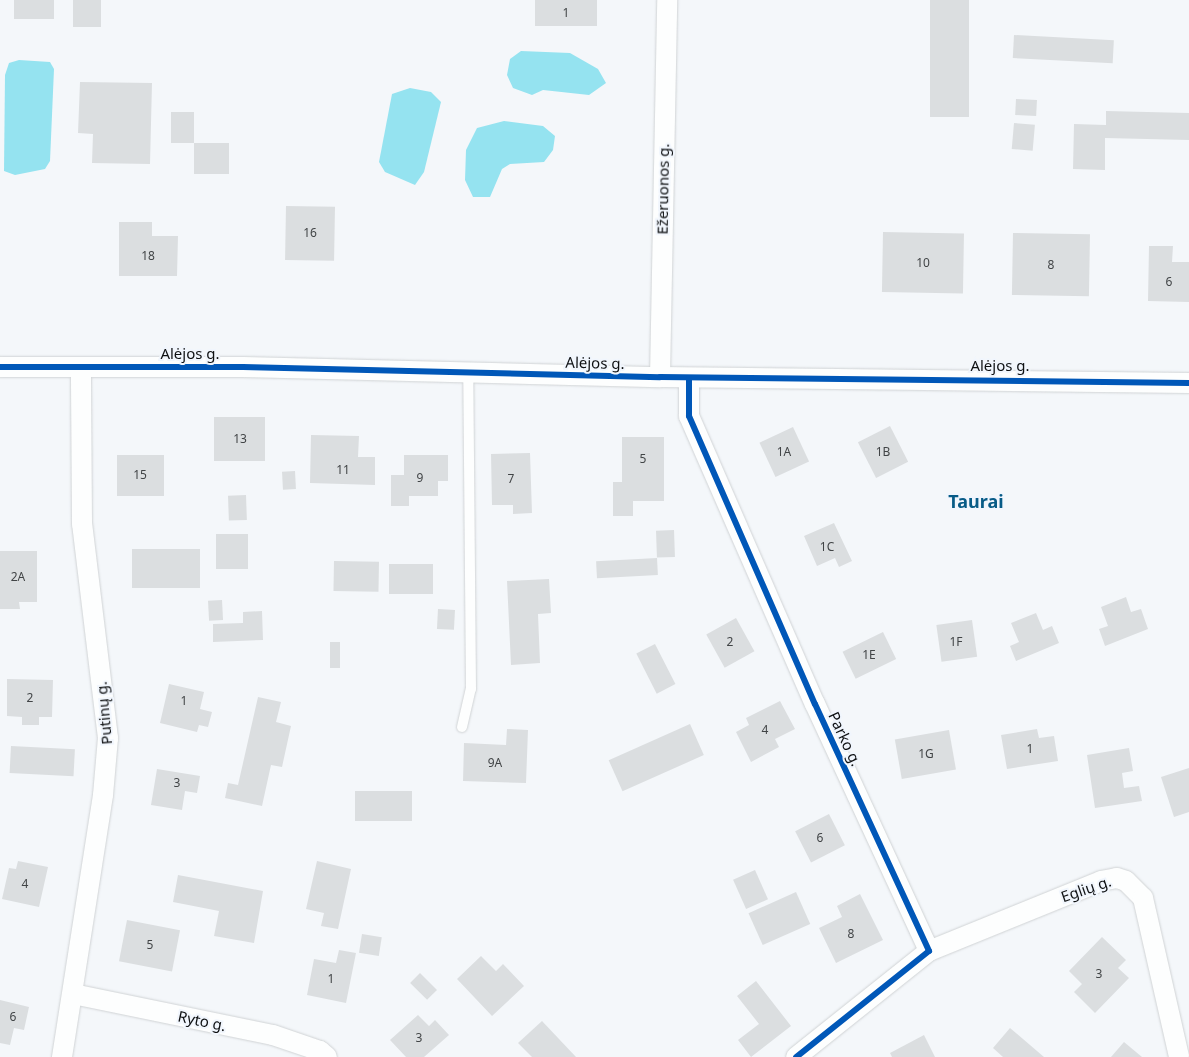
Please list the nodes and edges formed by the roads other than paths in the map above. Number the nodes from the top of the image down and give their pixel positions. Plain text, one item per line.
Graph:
1 (667, 0) edge
2 (0, 366) edge
3 (81, 367) junction
4 (468, 373) junction
5 (660, 377) junction
6 (689, 378) junction
7 (1189, 382) edge
8 (462, 727) dead end
9 (929, 951) junction
10 (73, 994) junction
11 (62, 1057) edge
12 (327, 1057) edge
13 (796, 1057) edge
14 (1179, 1057) edge

1 - 5 street, Ežeruonos g.
2 - 3 street, Alėjos g.
3 - 4 street, Alėjos g.
3 - 10 street, Putinų g.
4 - 5 street, Alėjos g.
4 - 8 lane
5 - 6 street, Alėjos g.
6 - 7 street, Alėjos g.
6 - 9 street, Parko g.
9 - 13 street
9 - 14 street, Eglių g.
10 - 11 street, Putinų g.
10 - 12 street, Ryto g.

